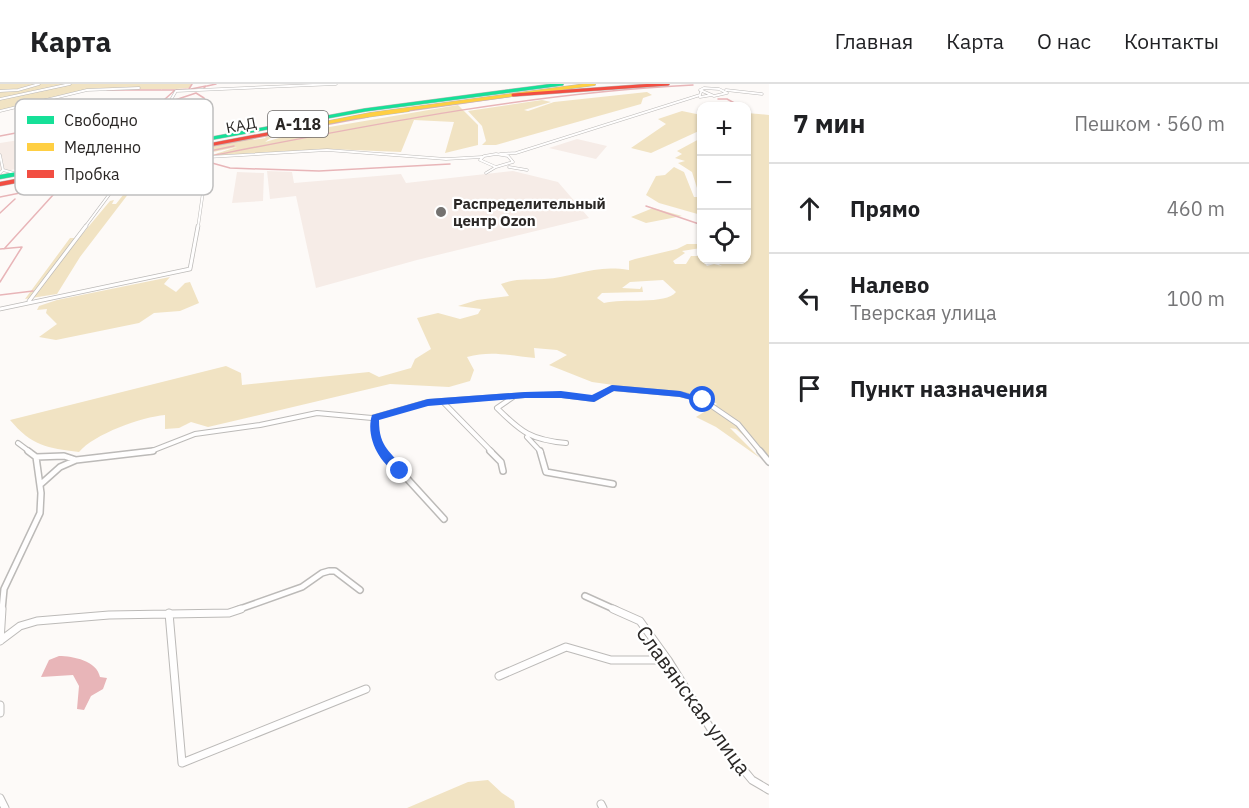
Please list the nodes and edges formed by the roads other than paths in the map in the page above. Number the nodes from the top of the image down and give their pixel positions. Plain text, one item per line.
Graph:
1 (39, 84) edge
2 (70, 84) edge
3 (135, 84) edge
4 (336, 84) edge
5 (562, 84) edge
6 (576, 84) edge
7 (594, 84) edge
8 (668, 84) edge
9 (701, 87) edge
10 (722, 89) junction
11 (0, 91) edge
12 (727, 94) junction
13 (712, 95) junction
14 (0, 99) edge
15 (50, 99) edge
16 (171, 99) edge
17 (15, 107) edge
18 (0, 111) edge
19 (338, 120) junction
20 (213, 138) edge
21 (213, 140) edge
22 (213, 141) edge
23 (500, 154) junction
24 (0, 155) edge
25 (482, 157) junction
26 (213, 158) edge
27 (461, 158) junction
28 (481, 162) junction
29 (513, 162) junction
30 (486, 165) junction
31 (507, 166) junction
32 (496, 167) junction
33 (521, 168) junction
34 (3, 170) junction
35 (527, 170) dead end
36 (15, 173) edge
37 (15, 175) edge
38 (15, 175) edge
39 (15, 175) edge
40 (0, 178) edge
41 (109, 195) edge
42 (203, 195) edge
43 (28, 303) junction
44 (0, 309) edge
45 (515, 395) junction
46 (443, 402) junction
47 (375, 418) junction
48 (527, 437) junction
49 (18, 443) dead end
50 (566, 443) dead end
51 (36, 457) junction
52 (75, 460) junction
53 (769, 462) edge
54 (503, 471) dead end
55 (41, 484) junction
56 (613, 484) dead end
57 (444, 519) dead end
58 (360, 590) dead end
59 (585, 596) dead end
60 (169, 613) junction
61 (0, 641) edge
62 (668, 660) junction
63 (499, 676) dead end
64 (366, 689) dead end
65 (0, 705) edge
66 (0, 713) edge
67 (769, 790) edge
68 (0, 798) edge
69 (5, 808) edge

1 - 11 street
2 - 14 street
3 - 15 street
4 - 16 street, bridge
5 - 20 main road
6 - 21 main road, КАД / А-118
7 - 19 main road, КАД / А-118
8 - 19 main road
9 - 10 street
9 - 13 street
9 - 23 street
10 - 12 street
10 - 12 street
12 - 13 street
13 - 29 street
17 - 18 street
19 - 22 main road, КАД / А-118
23 - 25 street
23 - 29 street
24 - 34 street
25 - 27 street
25 - 28 street
26 - 27 street
27 - 28 street
28 - 30 street
29 - 31 street
29 - 33 street
30 - 32 street
30 - 32 street
31 - 32 street
31 - 33 street
33 - 35 street
34 - 36 street
34 - 40 street
37 - 40 main road
38 - 40 main road, КАД / А-118
39 - 40 main road, КАД / А-118
41 - 43 street, bridge
42 - 43 street
43 - 44 street
45 - 46 street
45 - 48 street
45 - 53 street
46 - 47 street
46 - 54 street
47 - 52 street
47 - 57 street
48 - 50 street
48 - 56 street
49 - 51 street
51 - 52 street
51 - 55 street
52 - 55 street
55 - 61 street
58 - 60 street
59 - 62 street, Славянская улица
60 - 61 street
60 - 64 street
62 - 63 street
62 - 67 street, Славянская улица
65 - 66 street
68 - 69 street

